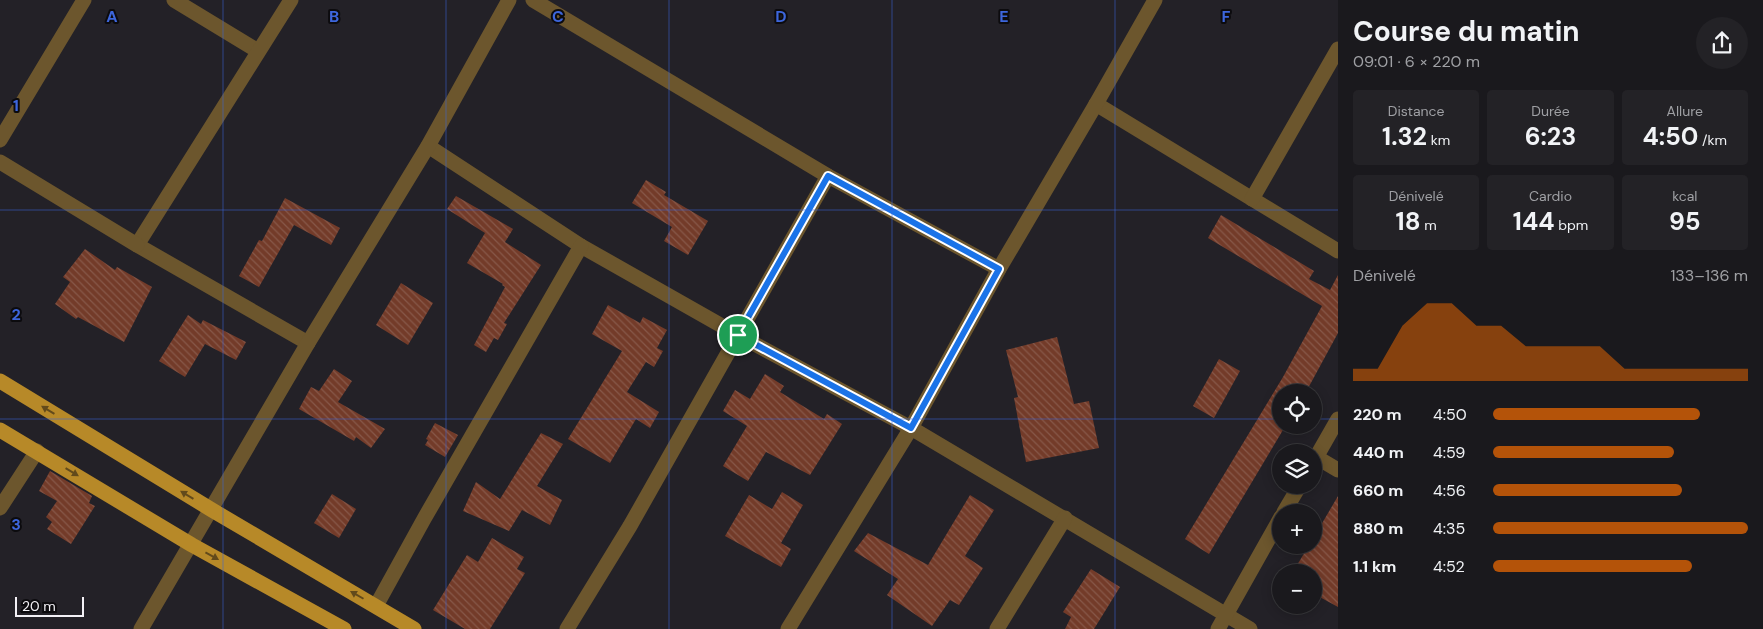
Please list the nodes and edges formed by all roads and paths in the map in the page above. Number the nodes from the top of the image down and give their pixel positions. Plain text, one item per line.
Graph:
1 (84, 0) edge
2 (174, 0) edge
3 (291, 0) edge
4 (509, 0) edge
5 (533, 0) edge
6 (1155, 0) edge
7 (1338, 49) edge
8 (258, 51) junction
9 (1096, 104) junction
10 (0, 140) edge
11 (428, 146) junction
12 (0, 162) edge
13 (828, 176) junction
14 (1252, 199) junction
15 (137, 245) junction
16 (580, 246) junction
17 (1338, 251) edge
18 (999, 269) junction
19 (738, 335) junction
20 (308, 343) junction
21 (0, 381) edge
22 (1338, 419) edge
23 (911, 428) junction
24 (0, 430) edge
25 (1322, 447) edge
26 (37, 451) junction
27 (1322, 462) edge
28 (1338, 470) edge
29 (0, 508) edge
30 (212, 510) junction
31 (1066, 518) junction
32 (1272, 533) edge
33 (192, 544) junction
34 (376, 606) junction
35 (1227, 615) junction
36 (142, 629) edge
37 (344, 629) edge
38 (414, 629) edge
39 (567, 629) edge
40 (788, 629) edge
41 (998, 629) edge
42 (1218, 629) edge
43 (1250, 629) edge

1 - 10 street
2 - 8 street
3 - 8 street
4 - 11 street
5 - 13 street
6 - 9 street
7 - 14 street
8 - 15 street
9 - 14 street
9 - 18 street
11 - 16 street
11 - 20 street
12 - 15 street
13 - 18 street
13 - 19 street
14 - 17 street
15 - 20 street
16 - 19 street
16 - 34 street
18 - 23 street
19 - 23 street
19 - 39 street
20 - 30 street
30 -> 21 main road
22 - 25 street
23 - 31 street
23 - 40 street
24 - 26 main road
26 - 29 street
26 -> 33 main road
27 - 28 street
30 - 33 street
34 -> 30 main road
31 - 35 street
31 - 41 street
32 - 35 street
33 - 36 street
33 -> 37 main road
34 - 38 main road
35 - 42 street
35 - 43 street

